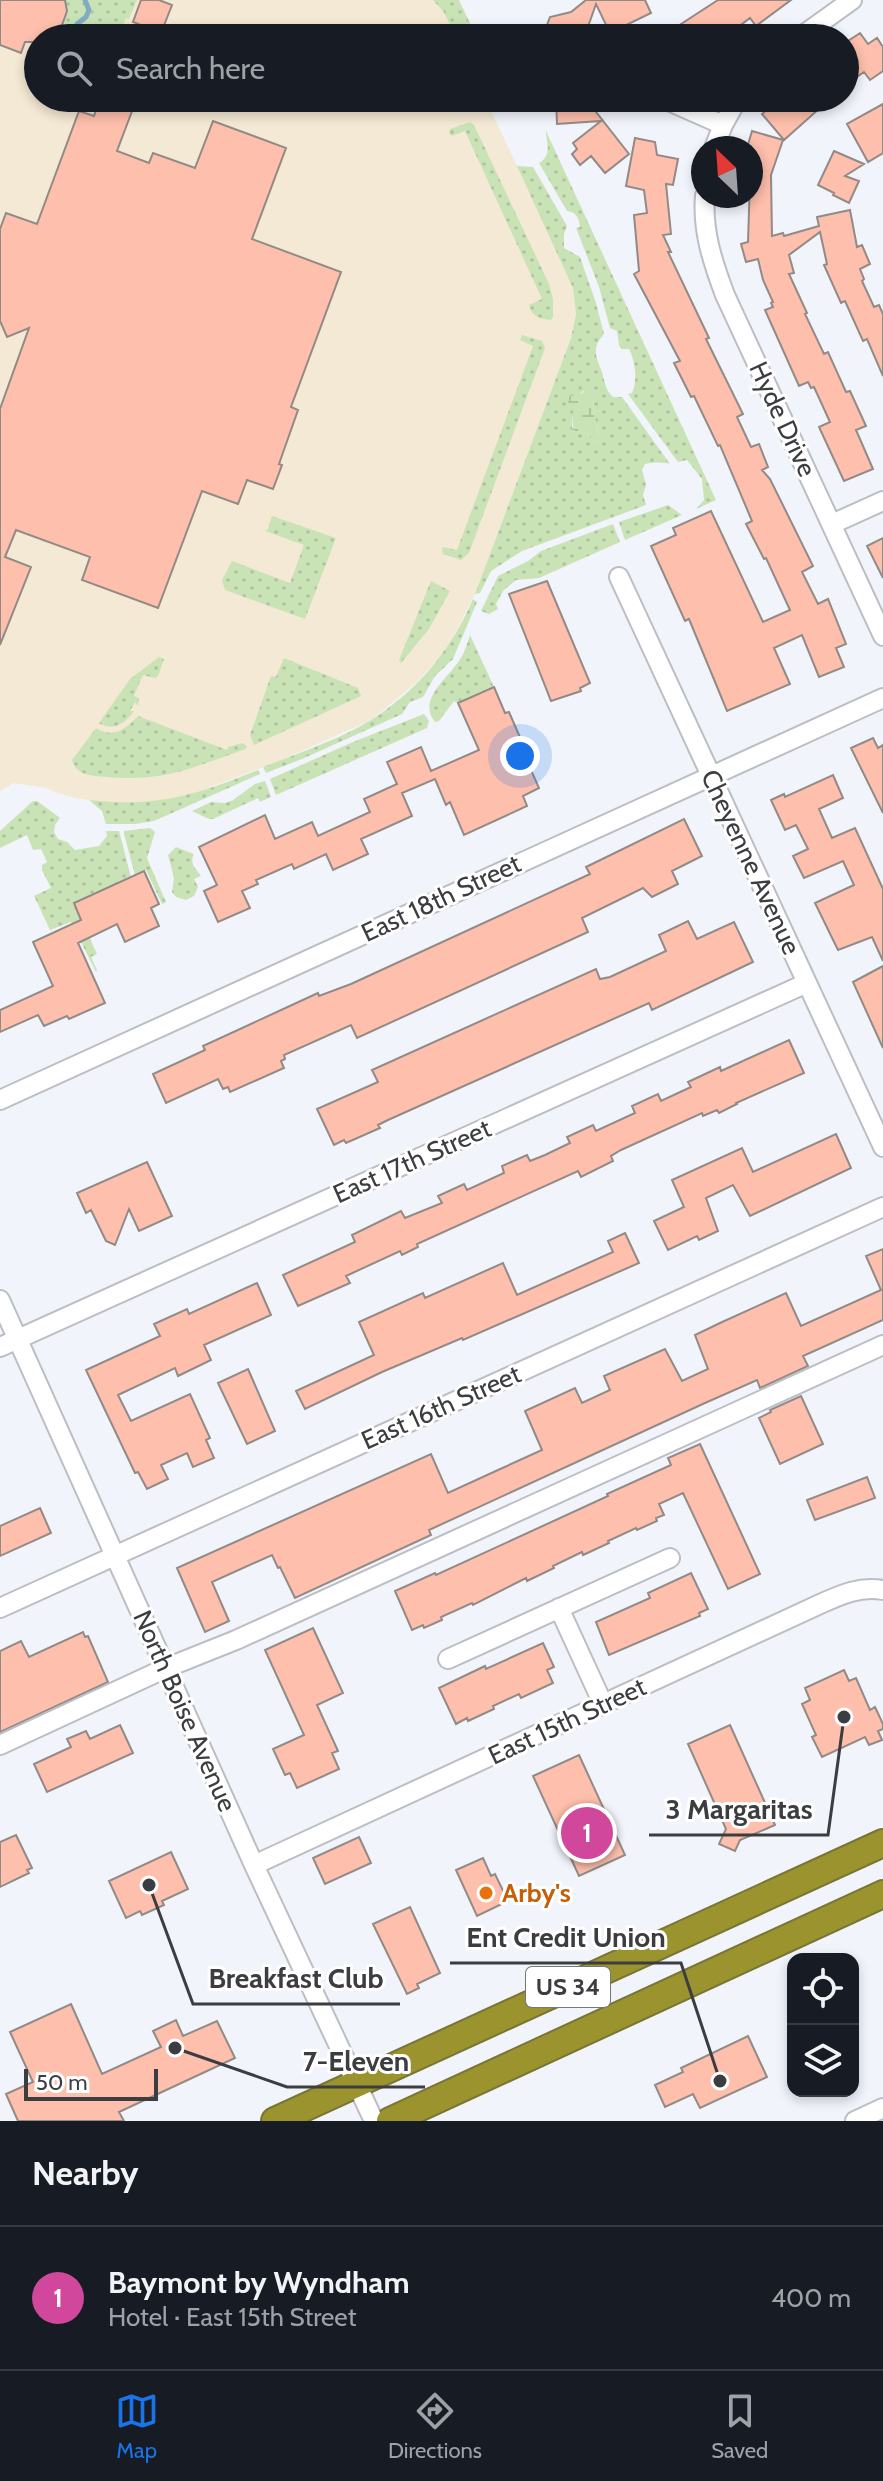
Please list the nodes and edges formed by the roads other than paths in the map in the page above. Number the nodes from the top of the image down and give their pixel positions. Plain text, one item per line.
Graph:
1 (852, 0) edge
2 (819, 24) edge
3 (694, 112) edge
4 (730, 112) edge
5 (723, 125) junction
6 (719, 136) edge
7 (704, 208) edge
8 (883, 501) edge
9 (832, 524) junction
10 (619, 577) dead end
11 (883, 636) edge
12 (883, 698) edge
13 (711, 775) junction
14 (807, 983) junction
15 (0, 1100) edge
16 (883, 1147) edge
17 (883, 1207) edge
18 (0, 1300) edge
19 (17, 1339) junction
20 (883, 1345) edge
21 (0, 1347) edge
22 (115, 1555) junction
23 (670, 1558) dead end
24 (883, 1590) edge
25 (0, 1608) edge
26 (559, 1608) junction
27 (448, 1659) dead end
28 (166, 1668) junction
29 (603, 1704) junction
30 (0, 1745) edge
31 (883, 1843) edge
32 (254, 1865) junction
33 (883, 1894) edge
34 (357, 2083) junction
35 (883, 2108) edge
36 (275, 2121) edge
37 (374, 2121) edge
38 (390, 2121) edge
39 (855, 2121) edge

1 - 2 street
3 - 5 street
4 - 5 street
5 - 6 street
7 - 9 street, Hyde Drive
8 - 9 street
9 - 11 street, Hyde Drive
10 - 13 street, Cheyenne Avenue
12 - 13 street, East 18th Street
13 - 14 street, Cheyenne Avenue
13 - 15 street, East 18th Street
14 - 16 street, Cheyenne Avenue
14 - 19 street, East 17th Street
17 - 22 street, East 16th Street
18 - 19 street, North Boise Avenue
19 - 21 street, East 17th Street
19 - 22 street, North Boise Avenue
20 - 28 street
22 - 25 street, East 16th Street
22 - 28 street, North Boise Avenue
23 - 26 street
24 - 29 street, East 15th Street
26 - 27 street
26 - 29 street
28 - 30 street
28 - 32 street, North Boise Avenue
29 - 32 street, East 15th Street
31 - 34 highway, US 34
32 - 34 street, North Boise Avenue
33 - 38 highway, US 34
34 - 36 highway, US 34
34 - 37 street, North Boise Avenue
35 - 39 street

